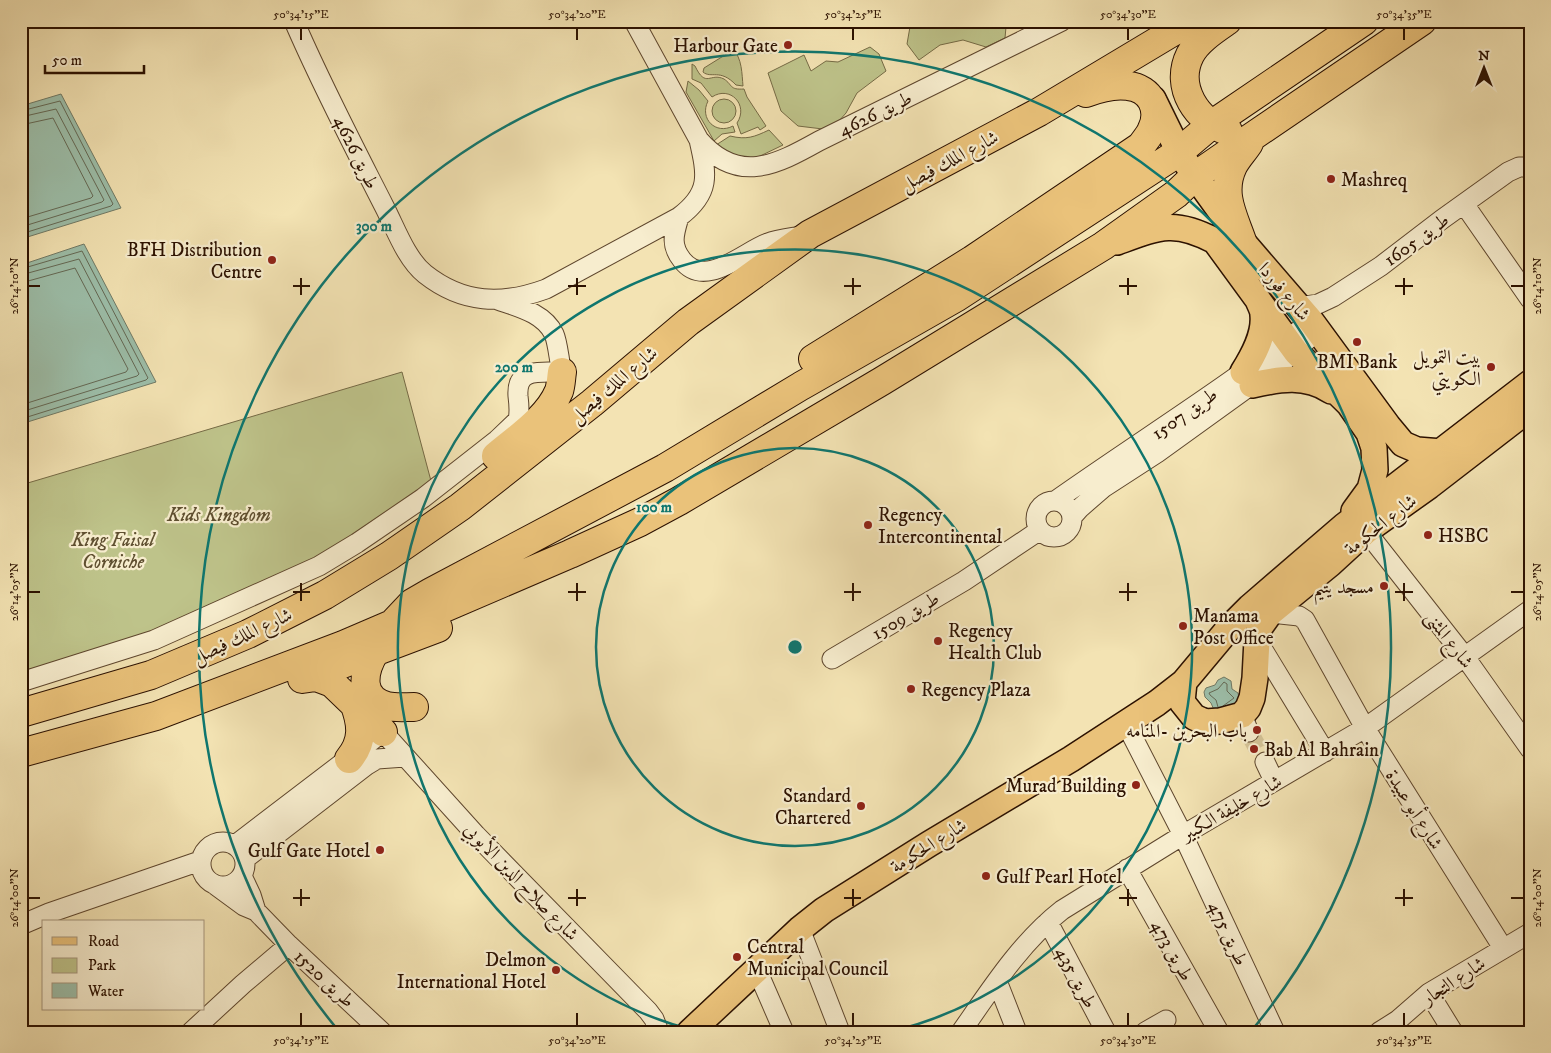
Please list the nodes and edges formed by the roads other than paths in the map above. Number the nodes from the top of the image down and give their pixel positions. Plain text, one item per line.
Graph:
1 (634, 21) edge
2 (1191, 21) edge
3 (1227, 21) edge
4 (1364, 21) edge
5 (1422, 21) edge
6 (1057, 23) edge
7 (294, 26) edge
8 (1153, 99) junction
9 (1038, 112) junction
10 (1211, 125) junction
11 (1257, 133) junction
12 (699, 140) junction
13 (1179, 152) junction
14 (1530, 167) edge
15 (1195, 176) junction
16 (1464, 204) junction
17 (679, 217) junction
18 (810, 234) junction
19 (1103, 246) junction
20 (1234, 248) junction
21 (1530, 299) edge
22 (498, 300) junction
23 (1258, 300) junction
24 (1309, 319) junction
25 (1291, 346) junction
26 (562, 372) junction
27 (1247, 378) junction
28 (1530, 383) edge
29 (1349, 404) junction
30 (1530, 408) edge
31 (1442, 452) junction
32 (665, 468) junction
33 (1055, 501) junction
34 (460, 507) junction
35 (1072, 517) junction
36 (1355, 529) junction
37 (1041, 531) junction
38 (570, 554) junction
39 (1530, 610) edge
40 (1270, 612) junction
41 (392, 624) junction
42 (1257, 640) junction
43 (375, 652) junction
44 (1465, 657) junction
45 (832, 659) dead end
46 (302, 678) junction
47 (21, 682) edge
48 (1184, 682) junction
49 (354, 703) junction
50 (414, 707) dead end
51 (21, 713) edge
52 (156, 716) junction
53 (1126, 724) junction
54 (1365, 728) junction
55 (382, 732) junction
56 (1530, 750) edge
57 (1325, 752) junction
58 (21, 753) edge
59 (405, 757) junction
60 (349, 759) junction
61 (1265, 762) tunnel mouth
62 (1274, 781) junction
63 (1183, 834) junction
64 (240, 860) junction
65 (200, 861) junction
66 (1128, 869) junction
67 (214, 884) junction
68 (256, 911) junction
69 (1048, 922) junction
70 (21, 925) edge
71 (800, 929) junction
72 (1530, 933) edge
73 (290, 945) junction
74 (1503, 948) junction
75 (757, 970) junction
76 (997, 981) junction
77 (1430, 993) junction
78 (1166, 1020) dead end
79 (1401, 1026) edge
80 (191, 1032) edge
81 (382, 1032) edge
82 (659, 1032) edge
83 (690, 1032) edge
84 (784, 1032) edge
85 (840, 1032) edge
86 (961, 1032) edge
87 (1017, 1032) edge
88 (1106, 1032) edge
89 (1145, 1032) edge
90 (1219, 1032) edge
91 (1275, 1032) edge
92 (1379, 1032) edge
93 (1453, 1032) edge

1 - 12 street, طريق 4626
2 - 9 highway, شارع الملك فيصل
3 - 10 highway
4 - 10 highway
5 - 11 highway
6 - 12 street, طريق 4626
7 - 22 street, طريق 4626
8 - 9 highway
8 - 13 main road, شارع فوردا
8 - 32 highway
9 - 18 highway, شارع الملك فيصل
10 - 11 highway
10 - 13 highway
11 - 15 highway
11 - 20 highway
12 - 17 street, طريق 4626
13 - 15 main road, شارع فوردا
13 - 32 highway
14 - 16 street, طريق 1605
15 - 19 highway
15 - 20 main road, شارع فوردا
16 - 21 street
16 - 24 street, طريق 1605
17 - 18 street
17 - 22 street, طريق 4626
18 - 34 highway, شارع الملك فيصل
19 - 20 main road
19 - 38 highway
20 - 23 main road, شارع فوردا
20 - 24 main road, شارع فوردا
22 - 26 street, طريق 4626
23 - 25 main road, شارع فوردا
23 - 27 main road
24 - 25 street, طريق 1507
24 - 31 main road, شارع فوردا
25 - 27 street, طريق 1507
25 - 29 main road, شارع فوردا
26 - 34 highway
26 - 47 street, شارع الملك فيصل
27 - 29 main road
27 - 33 street, طريق 1507
27 - 35 street, طريق 1507
28 - 31 main road, شارع الحكومة
29 - 36 main road, شارع فوردا
30 - 36 main road, شارع الحكومة
31 - 36 main road, شارع الحكومة
32 - 41 highway
33 - 35 street
33 - 37 street
34 - 51 highway, شارع الملك فيصل
35 - 37 street
36 - 40 main road, شارع الحكومة
36 - 44 street, شارع المثنى
36 - 48 main road, شارع الحكومة
37 - 45 street, طريق 1509
38 - 41 highway
38 - 43 highway
39 - 44 street, شارع خليفة الكبير
40 - 42 main road, شارع الحكومة
40 - 54 street, شارع أبو عبيدة
41 - 52 highway
42 - 48 main road, شارع الحكومة
42 - 57 street
43 - 46 highway
43 - 50 highway
44 - 54 street, شارع خليفة الكبير
44 - 56 street, شارع المثنى
46 - 49 highway
46 - 52 highway
48 - 53 main road, شارع الحكومة
49 - 55 highway
49 - 60 highway
52 - 58 highway
53 - 63 street, طريق 475
53 - 71 main road, شارع الحكومة
54 - 57 street, شارع خليفة الكبير
54 - 74 street, شارع أبو عبيدة
55 - 59 street, شارع صلاح الدين الأيوبي
55 - 60 street
57 - 62 street, شارع خليفة الكبير
59 - 64 street
59 - 82 street, شارع صلاح الدين الأيوبي
60 - 64 street
61 - 62 street
62 - 63 street, شارع خليفة الكبير
63 - 66 street, شارع خليفة الكبير
63 - 91 street, طريق 475
64 - 65 street
64 - 67 street
64 - 68 street, طريق 1520
65 - 67 street
65 - 70 street
66 - 69 street, شارع خليفة الكبير
66 - 90 street, طريق 473
67 - 68 street, طريق 1520
68 - 73 street, طريق 1520
69 - 76 street, شارع خليفة الكبير
69 - 88 street, طريق 435
71 - 75 main road, شارع الحكومة
71 - 85 street
72 - 74 street, شارع التجار
73 - 80 street, طريق 1520
73 - 81 street, طريق 1520
74 - 77 street, شارع التجار
75 - 83 main road, شارع الحكومة
75 - 84 street
76 - 86 street, شارع خليفة الكبير
76 - 87 street
77 - 79 street, شارع التجار
77 - 93 street
78 - 89 street
79 - 92 street, شارع التجار

